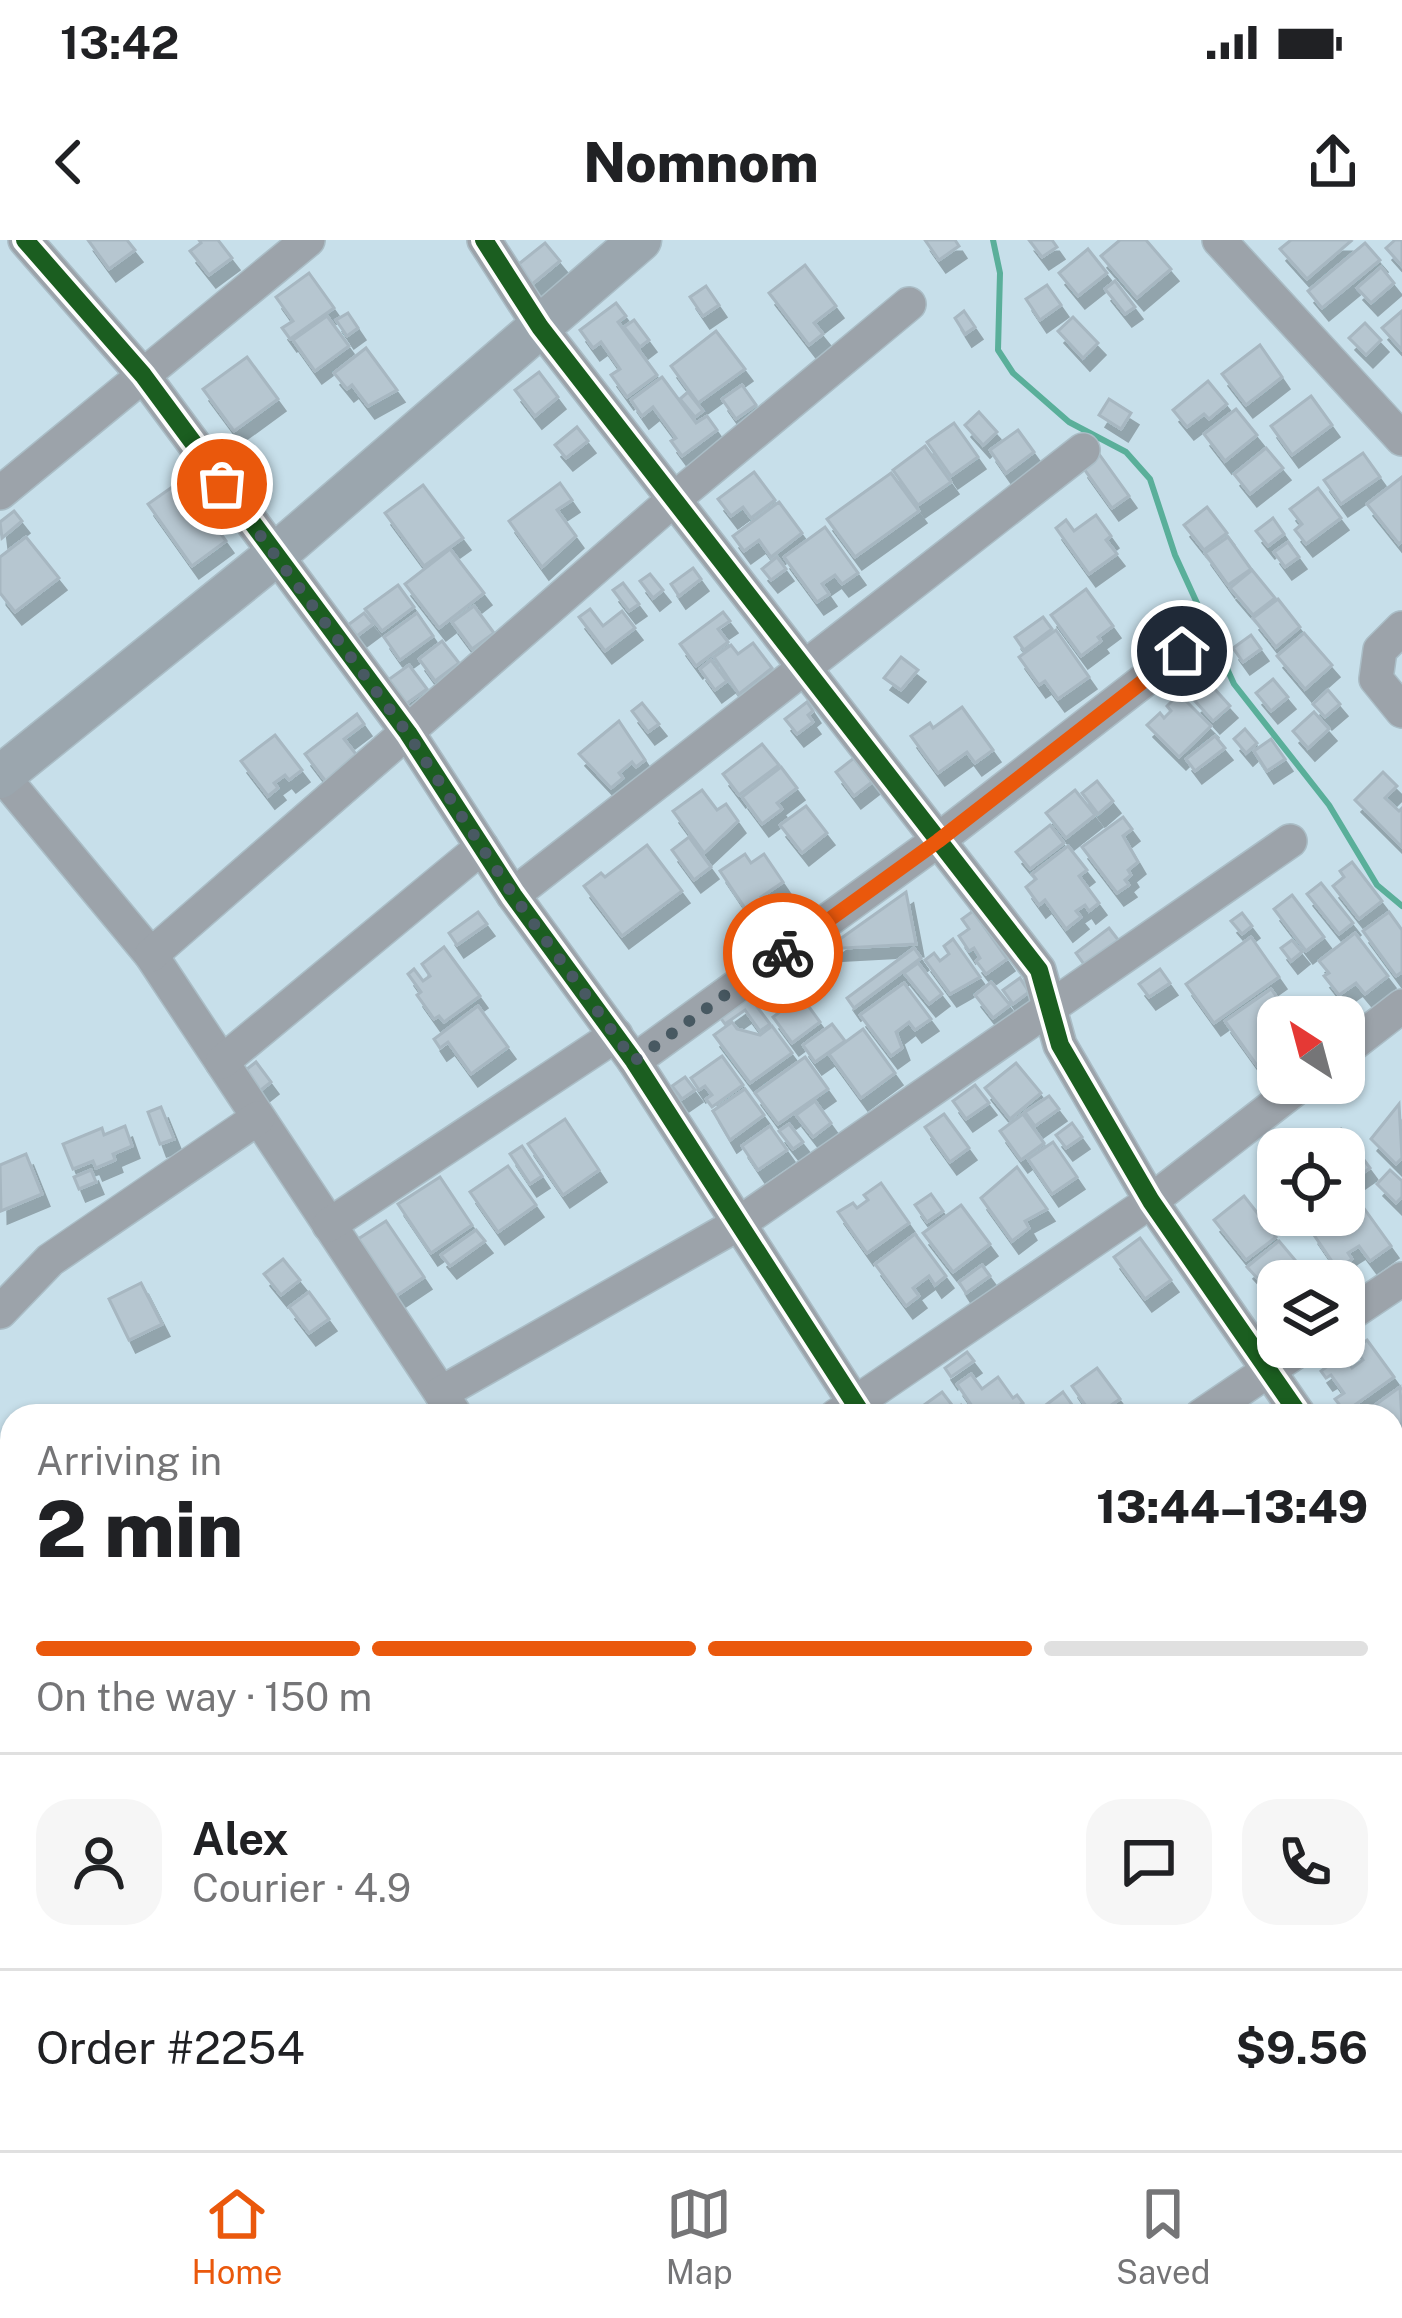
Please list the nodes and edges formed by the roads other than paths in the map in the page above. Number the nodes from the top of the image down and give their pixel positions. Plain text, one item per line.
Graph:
1 (25, 240) edge
2 (308, 240) edge
3 (484, 240) edge
4 (640, 240) edge
5 (1228, 243) edge
6 (909, 304) dead end
7 (540, 327) junction
8 (143, 375) junction
9 (1402, 439) edge
10 (1084, 450) dead end
11 (0, 493) edge
12 (673, 500) junction
13 (274, 556) junction
14 (1402, 628) edge
15 (1182, 651) dead end
16 (801, 669) junction
17 (1402, 711) edge
18 (408, 734) junction
19 (1, 775) edge
20 (938, 841) junction
21 (1290, 841) dead end
22 (482, 847) junction
23 (513, 895) junction
24 (151, 955) junction
25 (1402, 1006) edge
26 (1050, 1007) junction
27 (1365, 1035) edge
28 (625, 1048) junction
29 (222, 1062) junction
30 (1277, 1104) edge
31 (258, 1118) junction
32 (1151, 1201) junction
33 (738, 1223) junction
34 (329, 1225) junction
35 (1402, 1279) edge
36 (1365, 1304) edge
37 (0, 1312) edge
38 (1272, 1368) edge
39 (1268, 1371) junction
40 (448, 1404) edge
41 (451, 1404) edge
42 (846, 1404) edge
43 (862, 1404) edge
44 (1219, 1404) edge
45 (1291, 1404) edge

1 - 8 street
2 - 8 street
3 - 7 street
4 - 7 main road
5 - 9 street
6 - 12 street
7 - 12 street
7 - 13 main road
8 - 11 street
8 - 13 street
10 - 16 street
12 - 16 street
12 - 18 street
13 - 18 street
13 - 19 main road
14 - 17 street
15 - 20 street
16 - 20 street
16 - 23 street
18 - 22 street
18 - 24 street
19 - 24 street
20 - 26 street
20 - 28 street
21 - 26 street
22 - 23 street
22 - 29 street
23 - 28 street
24 - 29 street
25 - 27 street
26 - 32 street
26 - 33 street
28 - 33 street
28 - 34 street
29 - 31 street
30 - 32 street
31 - 34 street
31 - 37 street
32 - 39 street
32 - 43 street
33 - 41 street
33 - 42 street
34 - 40 street
35 - 36 street
38 - 39 street
39 - 44 street
39 - 45 street

